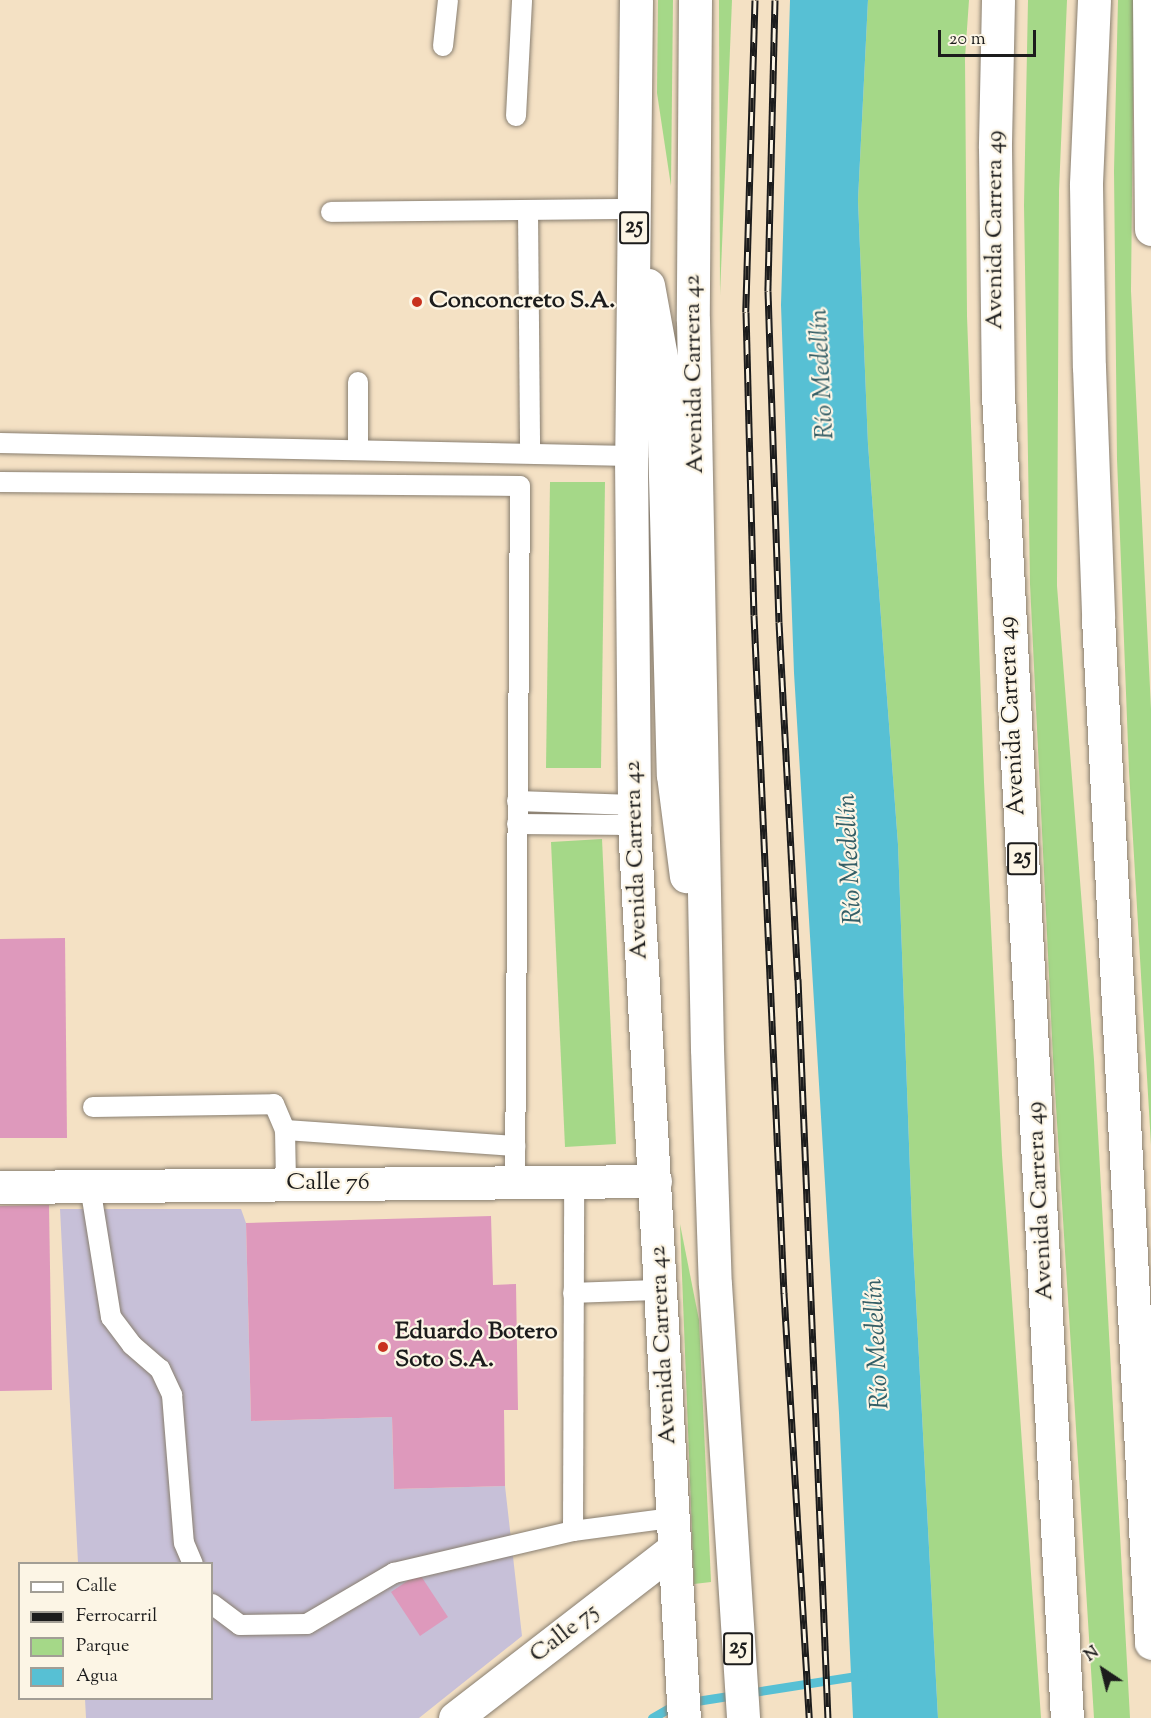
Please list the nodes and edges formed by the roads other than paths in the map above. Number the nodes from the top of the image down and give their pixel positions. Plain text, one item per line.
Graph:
1 (448, 0) edge
2 (522, 0) edge
3 (636, 0) edge
4 (695, 0) edge
5 (998, 0) edge
6 (1094, 0) edge
7 (1149, 7) edge
8 (443, 46) dead end
9 (516, 116) dead end
10 (634, 209) junction
11 (528, 210) junction
12 (331, 212) dead end
13 (1151, 229) edge
14 (358, 382) dead end
15 (0, 443) edge
16 (358, 449) junction
17 (530, 453) junction
18 (631, 456) junction
19 (0, 482) edge
20 (517, 801) junction
21 (634, 815) junction
22 (517, 824) junction
23 (707, 1049) junction
24 (93, 1107) dead end
25 (285, 1130) junction
26 (515, 1146) junction
27 (655, 1181) junction
28 (574, 1182) junction
29 (515, 1183) junction
30 (286, 1184) junction
31 (90, 1186) junction
32 (0, 1187) edge
33 (661, 1290) junction
34 (573, 1293) junction
35 (573, 1531) junction
36 (673, 1534) junction
37 (193, 1562) edge
38 (213, 1605) edge
39 (1151, 1643) edge
40 (455, 1718) edge
41 (684, 1718) edge
42 (743, 1718) edge
43 (1067, 1718) edge

1 - 8 lane
2 - 9 lane
3 - 10 main road, Avenida Carrera 42 / 25
4 - 23 main road, Avenida Carrera 42 / 25
5 - 43 main road, Avenida Carrera 49 / 25
6 - 39 main road
7 - 13 main road
10 - 11 lane
10 - 18 main road, Avenida Carrera 42 / 25
10 - 23 main road
11 - 12 lane
11 - 17 lane
14 - 16 lane
15 - 16 lane
16 - 17 lane
17 - 18 lane
18 - 21 main road, Avenida Carrera 42 / 25
19 - 20 lane
20 - 21 lane
20 - 22 lane
21 - 22 lane
21 - 27 main road, Avenida Carrera 42 / 25
22 - 26 lane
23 - 42 main road, Avenida Carrera 42 / 25
24 - 25 lane
25 - 26 lane
25 - 30 lane
26 - 29 lane
27 - 28 main road, Calle 76
27 - 33 main road, Avenida Carrera 42 / 25
28 - 29 main road, Calle 76
28 - 34 lane
29 - 30 main road, Calle 76
30 - 31 main road, Calle 76
31 - 32 main road, Calle 76
31 - 37 lane
33 - 34 lane
33 - 36 main road, Avenida Carrera 42 / 25
34 - 35 lane
35 - 36 lane
35 - 38 lane
36 - 40 main road, Calle 75
36 - 41 main road, Avenida Carrera 42 / 25

